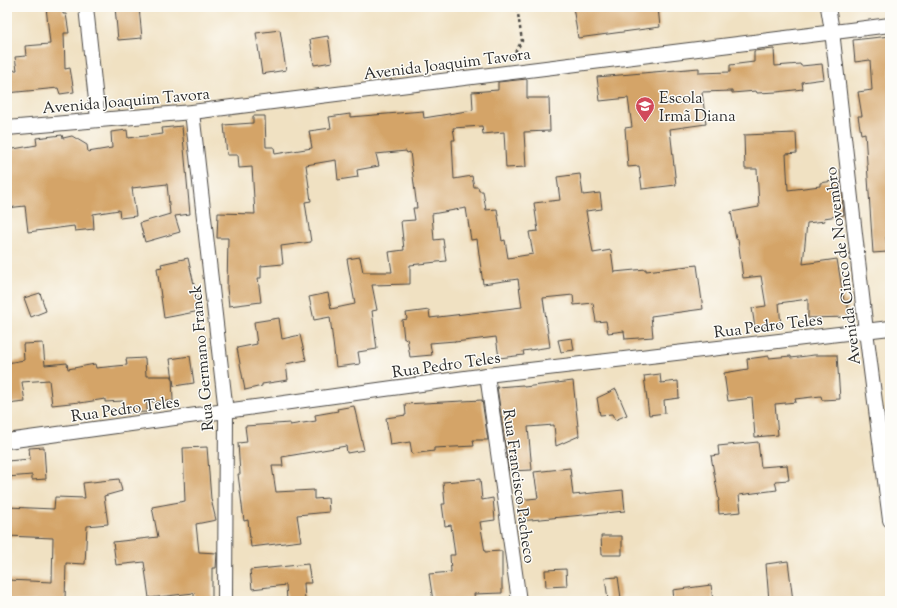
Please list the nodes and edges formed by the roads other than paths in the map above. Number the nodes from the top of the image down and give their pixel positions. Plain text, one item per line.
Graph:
1 (86, 7) edge
2 (828, 7) edge
3 (890, 25) edge
4 (832, 31) junction
5 (192, 112) junction
6 (98, 119) junction
7 (7, 128) edge
8 (890, 328) edge
9 (866, 331) junction
10 (486, 375) junction
11 (226, 412) junction
12 (7, 441) edge
13 (890, 520) edge
14 (225, 601) edge
15 (519, 601) edge

1 - 6 street
2 - 4 street, Avenida Cinco de Novembro
3 - 4 street, Avenida Joaquim Tavora
4 - 5 street, Avenida Joaquim Tavora
4 - 9 street, Avenida Cinco de Novembro
5 - 6 street, Avenida Joaquim Tavora
5 - 11 street, Rua Germano Franck
6 - 7 street, Avenida Joaquim Tavora
8 - 9 street, Rua Pedro Teles
9 - 10 street, Rua Pedro Teles
9 - 13 street, Avenida Cinco de Novembro
10 - 11 street, Rua Pedro Teles
10 - 15 street, Rua Francisco Pacheco
11 - 12 street, Rua Pedro Teles
11 - 14 street, Rua Germano Franck

